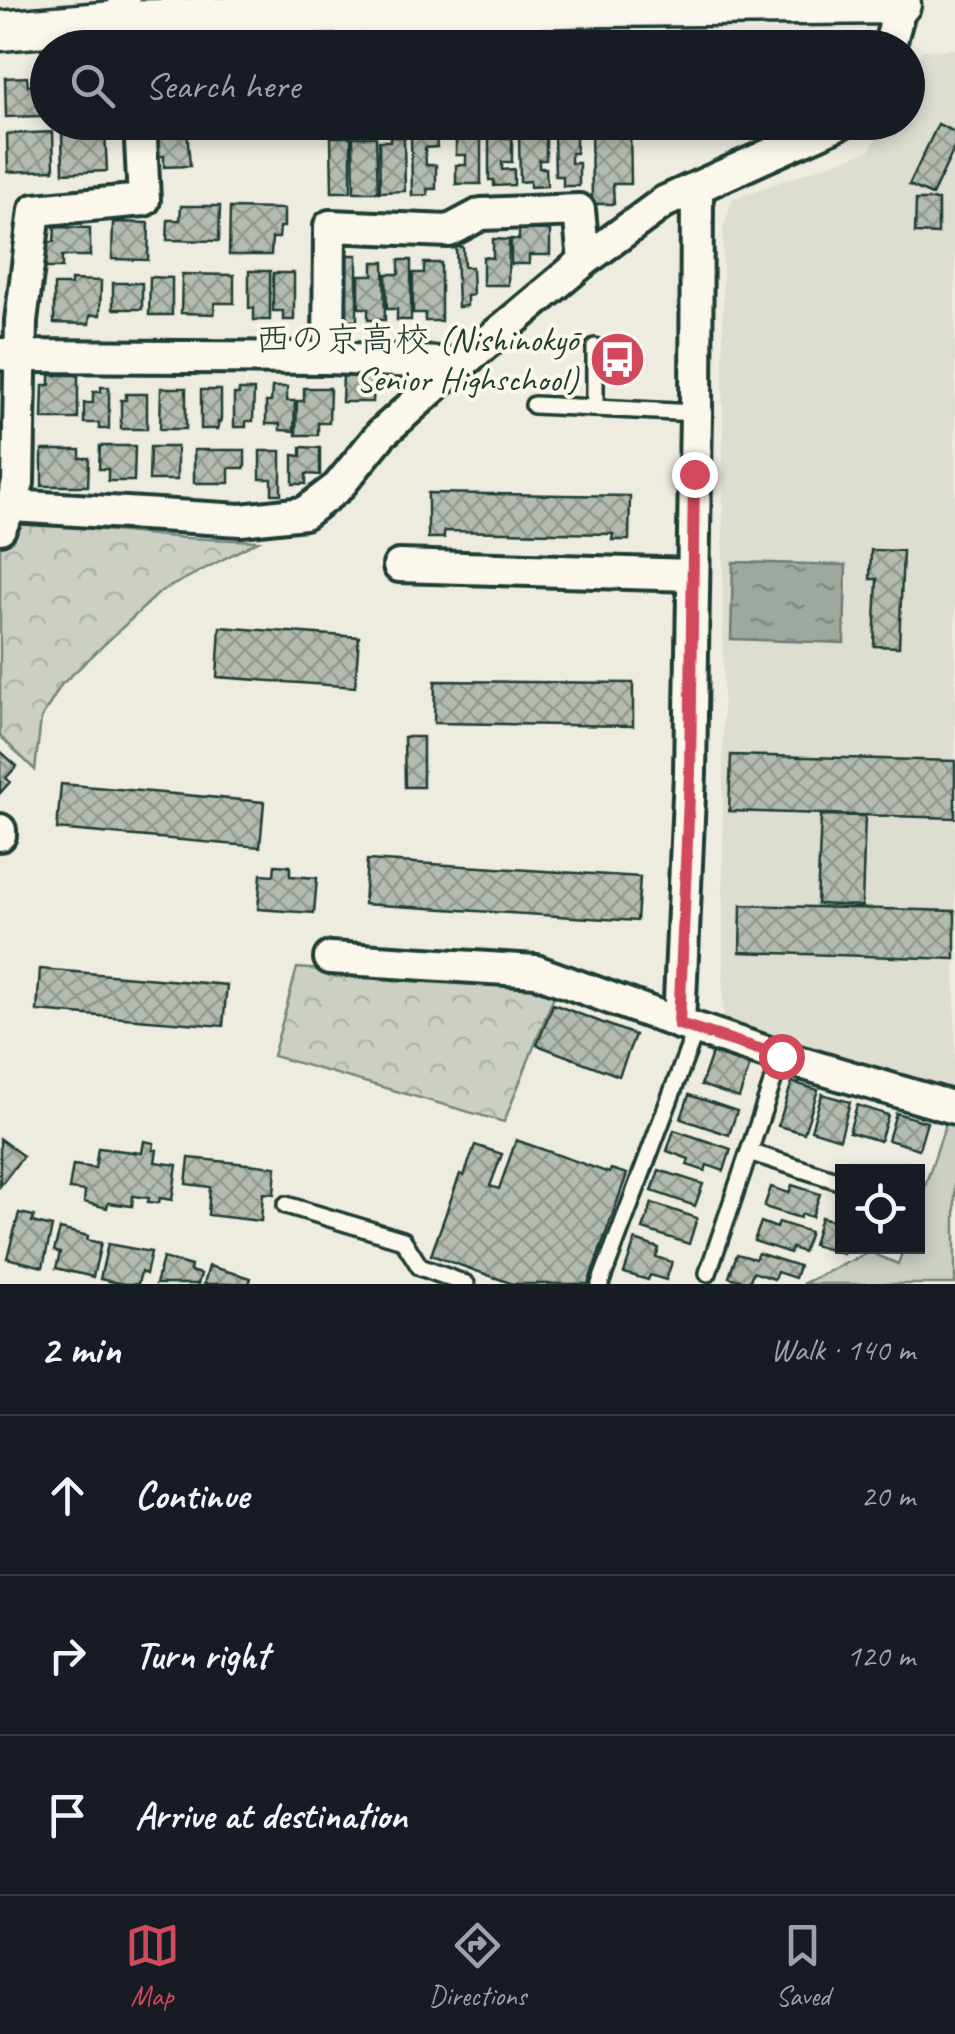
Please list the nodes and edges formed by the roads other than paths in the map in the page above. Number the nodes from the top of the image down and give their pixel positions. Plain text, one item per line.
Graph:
1 (905, 1) edge
2 (126, 23) edge
3 (895, 30) edge
4 (0, 31) edge
5 (141, 140) edge
6 (802, 140) edge
7 (697, 188) junction
8 (584, 261) junction
9 (595, 348) dead end
10 (10, 355) edge
11 (329, 358) junction
12 (462, 364) junction
13 (534, 405) dead end
14 (595, 408) junction
15 (696, 413) junction
16 (6, 517) edge
17 (398, 566) dead end
18 (692, 575) junction
19 (330, 958) dead end
20 (687, 1026) junction
21 (781, 1056) junction
22 (955, 1108) edge
23 (749, 1152) junction
24 (835, 1180) edge
25 (286, 1205) dead end
26 (708, 1273) dead end
27 (466, 1284) edge
28 (600, 1284) edge

1 - 2 street
1 - 3 street
2 - 4 street
5 - 10 street
6 - 7 street
7 - 8 street
7 - 15 street
8 - 11 street
8 - 12 street
9 - 14 lane
10 - 11 street
10 - 16 street
11 - 12 street
12 - 16 street
13 - 14 lane
14 - 15 lane
15 - 18 street
17 - 18 street
18 - 20 street
19 - 20 street
20 - 21 street
20 - 28 lane
21 - 22 street
21 - 23 lane
23 - 24 lane
23 - 26 lane
25 - 27 lane

